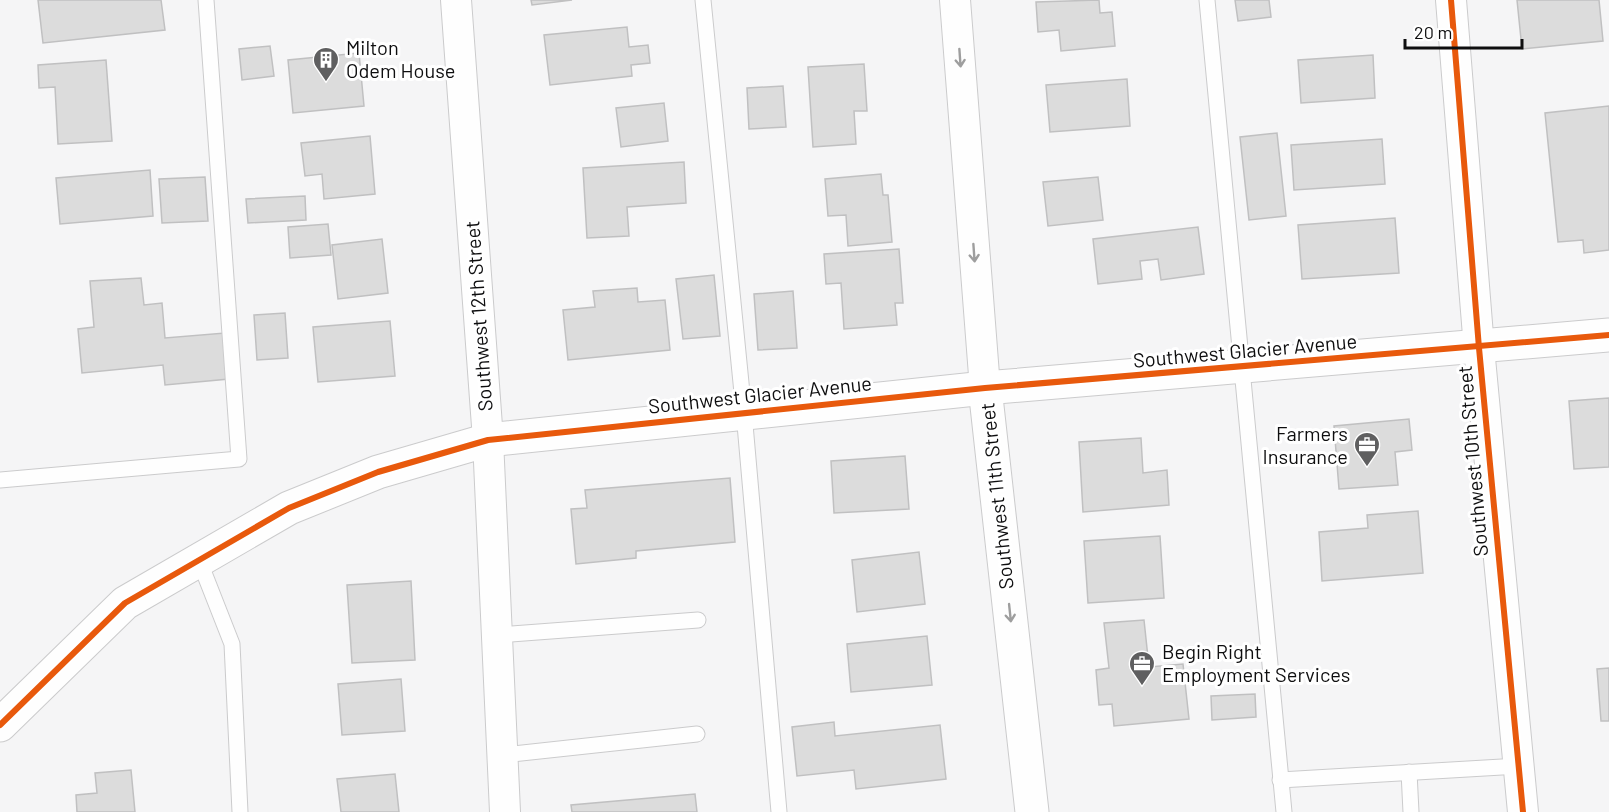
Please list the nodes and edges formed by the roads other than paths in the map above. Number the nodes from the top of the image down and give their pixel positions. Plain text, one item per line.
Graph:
1 (206, 0) edge
2 (456, 0) edge
3 (703, 0) edge
4 (955, 0) edge
5 (1207, 0) edge
6 (1450, 0) edge
7 (1609, 335) edge
8 (1479, 348) junction
9 (1242, 368) junction
10 (985, 388) junction
11 (744, 413) junction
12 (488, 440) junction
13 (0, 480) edge
14 (199, 560) junction
15 (698, 620) dead end
16 (497, 635) junction
17 (0, 725) edge
18 (697, 734) dead end
19 (503, 754) junction
20 (1519, 766) junction
21 (1408, 772) junction
22 (1280, 780) junction
23 (240, 812) edge
24 (506, 812) edge
25 (779, 812) edge
26 (1032, 812) edge
27 (1284, 812) edge
28 (1411, 812) edge
29 (1523, 812) edge

1 - 13 lane
2 - 12 street, Southwest 12th Street
3 - 11 lane
4 -> 10 street, Southwest 11th Street
5 - 9 lane
6 - 8 street, Southwest 10th Street
7 - 8 main road, Southwest Glacier Avenue
8 - 9 main road, Southwest Glacier Avenue
8 - 20 street, Southwest 10th Street
9 - 10 main road, Southwest Glacier Avenue
9 - 22 lane
10 - 11 main road, Southwest Glacier Avenue
10 -> 26 main road, Southwest 11th Street
11 - 12 main road, Southwest Glacier Avenue
11 - 25 lane
12 - 14 main road, Southwest Glacier Avenue
12 - 16 street, Southwest 12th Street
14 - 17 main road, Southwest Glacier Avenue
14 - 23 lane
15 - 16 lane
16 - 19 street, Southwest 12th Street
18 - 19 lane
19 - 24 street, Southwest 12th Street
20 - 21 lane
20 - 29 street, Southwest 10th Street
21 - 22 lane
21 - 28 lane
22 - 27 lane

